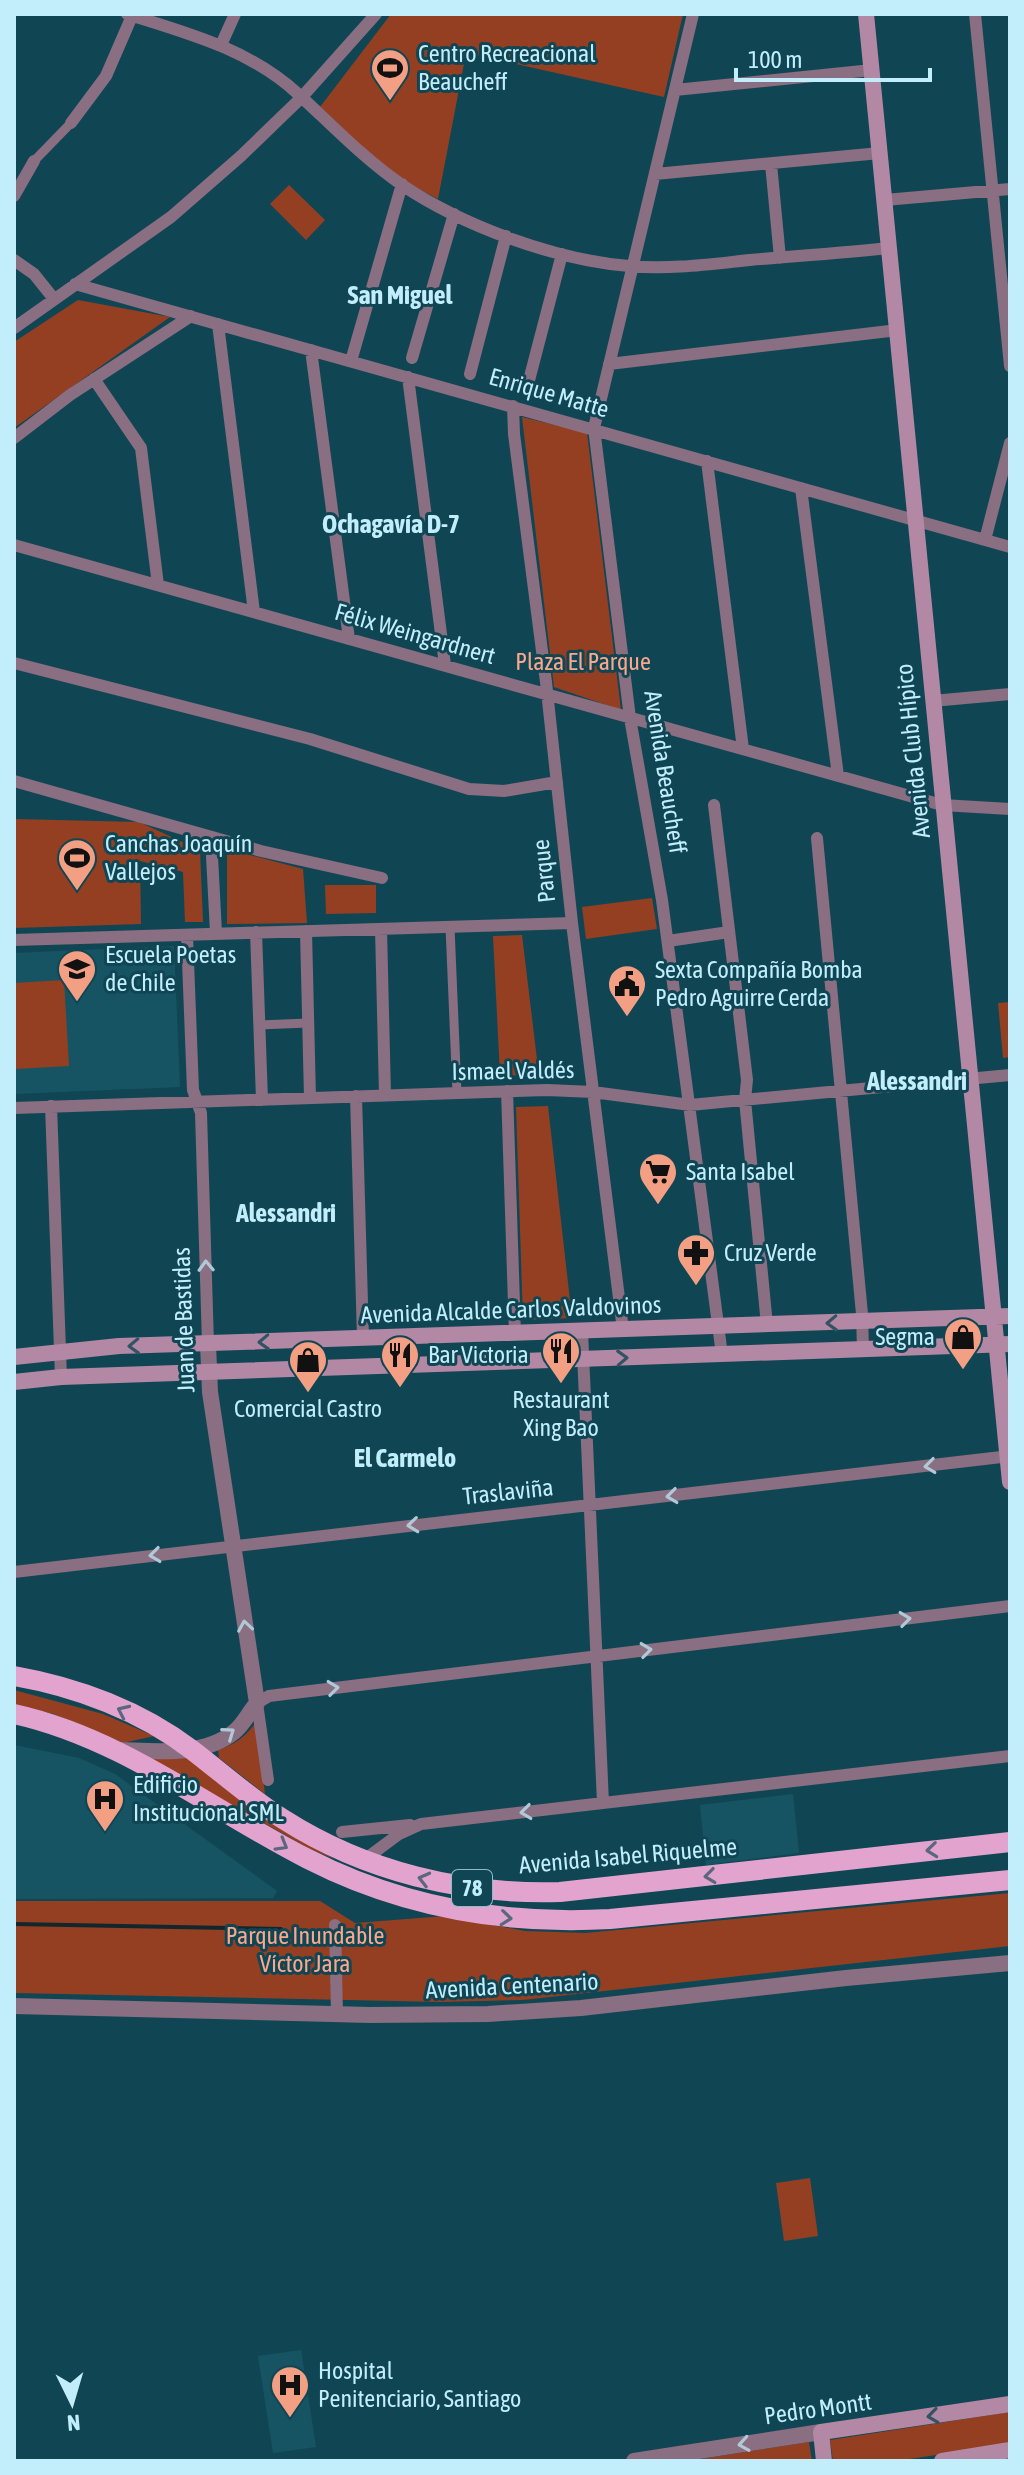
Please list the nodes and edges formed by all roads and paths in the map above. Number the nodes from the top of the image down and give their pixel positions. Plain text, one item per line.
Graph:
1 (235, 14) edge
2 (376, 14) edge
3 (693, 14) edge
4 (866, 14) edge
5 (975, 14) edge
6 (129, 15) edge
7 (221, 45) junction
8 (872, 70) junction
9 (675, 90) junction
10 (301, 98) junction
11 (71, 123) joint
12 (880, 153) junction
13 (34, 161) joint
14 (771, 164) junction
15 (655, 174) junction
16 (402, 184) junction
17 (1010, 189) edge
18 (992, 190) junction
19 (14, 196) edge
20 (885, 200) junction
21 (454, 214) junction
22 (506, 236) junction
23 (890, 248) junction
24 (562, 254) junction
25 (780, 258) junction
26 (14, 260) edge
27 (632, 267) junction
28 (75, 284) junction
29 (1006, 296) edge
30 (54, 299) junction
31 (191, 316) junction
32 (218, 324) junction
33 (14, 328) edge
34 (898, 330) junction
35 (311, 350) junction
36 (412, 358) dead end
37 (351, 361) junction
38 (609, 364) junction
39 (1010, 366) edge
40 (470, 374) dead end
41 (408, 377) junction
42 (94, 379) junction
43 (527, 388) dead end
44 (513, 406) junction
45 (594, 428) junction
46 (14, 438) edge
47 (1010, 443) edge
48 (707, 461) junction
49 (801, 488) junction
50 (914, 520) junction
51 (985, 540) junction
52 (14, 545) edge
53 (1010, 547) edge
54 (158, 585) junction
55 (254, 612) junction
56 (349, 639) junction
57 (14, 663) edge
58 (445, 665) junction
59 (548, 694) junction
60 (1010, 694) edge
61 (932, 701) junction
62 (630, 718) junction
63 (743, 749) junction
64 (376, 758) junction
65 (377, 772) dead end
66 (838, 776) junction
67 (14, 781) edge
68 (557, 782) junction
69 (714, 805) dead end
70 (942, 805) junction
71 (1010, 809) edge
72 (211, 837) junction
73 (817, 838) dead end
74 (382, 878) dead end
75 (572, 923) junction
76 (450, 927) junction
77 (381, 929) junction
78 (306, 931) junction
79 (256, 932) junction
80 (729, 932) junction
81 (216, 933) junction
82 (187, 935) junction
83 (14, 940) edge
84 (668, 941) junction
85 (308, 1023) junction
86 (259, 1025) junction
87 (1010, 1075) edge
88 (970, 1079) junction
89 (507, 1091) junction
90 (840, 1091) junction
91 (593, 1092) junction
92 (457, 1093) junction
93 (385, 1095) junction
94 (356, 1096) junction
95 (310, 1098) junction
96 (262, 1100) junction
97 (745, 1100) junction
98 (197, 1102) junction
99 (690, 1105) junction
100 (51, 1106) junction
101 (14, 1108) edge
102 (1002, 1317) edge
103 (863, 1322) junction
104 (767, 1325) junction
105 (718, 1327) junction
106 (623, 1330) junction
107 (582, 1331) junction
108 (515, 1334) junction
109 (453, 1336) junction
110 (363, 1338) junction
111 (333, 1340) junction
112 (208, 1344) junction
113 (1003, 1345) edge
114 (863, 1350) junction
115 (59, 1351) junction
116 (722, 1355) junction
117 (14, 1357) edge
118 (583, 1359) junction
119 (453, 1364) junction
120 (335, 1367) junction
121 (208, 1372) junction
122 (61, 1377) junction
123 (14, 1382) edge
124 (1009, 1456) edge
125 (1010, 1482) edge
126 (589, 1506) junction
127 (232, 1546) junction
128 (14, 1572) edge
129 (1010, 1606) edge
130 (596, 1656) junction
131 (14, 1676) edge
132 (257, 1703) junction
133 (14, 1714) edge
134 (191, 1749) junction
135 (117, 1750) junction
136 (1010, 1756) edge
137 (268, 1780) dead end
138 (603, 1803) junction
139 (421, 1824) junction
140 (342, 1832) dead end
141 (1010, 1842) edge
142 (364, 1860) junction
143 (1010, 1880) edge
144 (335, 1925) dead end
145 (1010, 1963) edge
146 (14, 2006) edge
147 (337, 2014) junction
148 (1010, 2404) edge
149 (821, 2432) junction
150 (1010, 2450) edge
151 (949, 2460) edge
152 (634, 2461) edge
153 (824, 2461) edge

1 - 7 street
2 - 10 street
3 - 9 street, Avenida Beaucheff
4 - 8 main road, Avenida Club Hípico
5 - 18 street
6 - 7 street
6 - 11 street
7 - 10 street
8 - 9 street
8 - 12 main road, Avenida Club Hípico
9 - 15 street, Avenida Beaucheff
10 - 16 street
10 - 28 street
11 - 13 street
12 - 14 street
12 - 20 main road, Avenida Club Hípico
13 - 19 street
14 - 15 street
14 - 25 street
15 - 27 street, Avenida Beaucheff
16 - 21 street
16 - 37 street
17 - 18 street
18 - 20 street
18 - 29 street
20 - 23 main road, Avenida Club Hípico
21 - 22 street
21 - 36 street
22 - 24 street
22 - 40 street
23 - 25 street
23 - 34 main road, Avenida Club Hípico
24 - 27 street
24 - 43 street
25 - 27 street
26 - 30 street
27 - 38 street, Avenida Beaucheff
28 - 30 street
28 - 31 street, Enrique Matte
29 - 39 street
30 - 33 street
31 - 32 street, Enrique Matte
31 - 42 street
32 - 35 street, Enrique Matte
32 - 55 street
34 - 38 street
34 - 50 main road, Avenida Club Hípico
35 - 37 street, Enrique Matte
35 - 56 street
37 - 41 street, Enrique Matte
38 - 45 street, Avenida Beaucheff
41 - 44 street, Enrique Matte
41 - 58 street
42 - 46 street
42 - 54 street
44 - 45 street, Enrique Matte
44 - 59 street, Parque
45 - 48 street, Enrique Matte
45 - 62 street, Avenida Beaucheff
47 - 51 street
48 - 49 street, Enrique Matte
48 - 63 street
49 - 50 street, Enrique Matte
49 - 66 street
50 - 51 street, Enrique Matte
50 - 61 main road, Avenida Club Hípico
51 - 53 street, Enrique Matte
52 - 54 street, Félix Weingardnert
54 - 55 street, Félix Weingardnert
55 - 56 street, Félix Weingardnert
56 - 58 street, Félix Weingardnert
57 - 64 street
58 - 59 street, Félix Weingardnert
59 - 62 street, Félix Weingardnert
59 - 68 street, Parque
60 - 61 street
61 - 70 main road, Avenida Club Hípico
62 - 63 street, Félix Weingardnert
62 - 84 street, Avenida Beaucheff
63 - 66 street, Félix Weingardnert
64 - 65 street
64 - 68 street
66 - 70 street, Félix Weingardnert
67 - 72 street
68 - 75 street, Parque
69 - 80 street
70 - 71 street, Félix Weingardnert
70 - 88 main road, Avenida Club Hípico
72 - 74 street
72 - 81 street
73 - 90 street
75 - 76 street
75 - 91 street, Parque
76 - 77 street
76 - 92 street
77 - 78 street
77 - 93 street
78 - 79 street
78 - 85 street
79 - 81 street
79 - 86 street
80 - 84 street
80 - 97 street
81 - 82 street
82 - 83 street
82 - 98 street, Juan de Bastidas
84 - 99 street, Avenida Beaucheff
85 - 86 street
85 - 95 street
86 - 96 street
87 - 88 street, Ismael Valdés
88 - 90 street, Ismael Valdés
88 - 102 main road, Avenida Club Hípico
89 - 91 street, Ismael Valdés
89 - 92 street, Ismael Valdés
89 - 108 street
90 - 97 street, Ismael Valdés
90 - 103 street
91 - 99 street, Ismael Valdés
91 - 106 street, Parque
92 - 93 street, Ismael Valdés
93 - 94 street, Ismael Valdés
94 - 95 street, Ismael Valdés
94 - 110 street
95 - 96 street, Ismael Valdés
96 - 98 street, Ismael Valdés
97 - 99 street, Ismael Valdés
97 - 104 street
98 - 100 street, Ismael Valdés
112 -> 98 street, Juan de Bastidas
99 - 105 street, Avenida Beaucheff
100 - 101 street, Ismael Valdés
100 - 115 street
102 - 103 main road, Avenida Alcalde Carlos Valdovinos
102 - 113 main road, Avenida Club Hípico
103 -> 104 main road, Avenida Alcalde Carlos Valdovinos
103 - 114 street
104 - 105 main road, Avenida Alcalde Carlos Valdovinos
105 - 106 main road, Avenida Alcalde Carlos Valdovinos
105 - 116 street, Avenida Beaucheff
106 - 107 main road, Avenida Alcalde Carlos Valdovinos
107 - 108 main road, Avenida Alcalde Carlos Valdovinos
107 - 118 street
108 - 109 main road, Avenida Alcalde Carlos Valdovinos
109 - 110 main road, Avenida Alcalde Carlos Valdovinos
109 - 119 main road
110 - 111 main road, Avenida Alcalde Carlos Valdovinos
111 -> 112 main road, Avenida Alcalde Carlos Valdovinos
111 - 120 main road
112 -> 115 main road, Avenida Alcalde Carlos Valdovinos
112 - 121 street, Juan de Bastidas
113 - 114 main road
113 - 124 main road, Avenida Club Hípico
114 - 116 main road
115 - 117 main road, Avenida Alcalde Carlos Valdovinos
115 - 122 street
118 -> 116 main road
118 - 119 main road
118 - 126 street
119 - 120 main road
120 - 121 main road
121 - 122 main road
121 - 127 street, Juan de Bastidas
122 - 123 main road
124 - 125 main road, Avenida Club Hípico
124 -> 126 street, Traslaviña
126 -> 127 street, Traslaviña
126 - 130 street
127 -> 128 street, Traslaviña
132 -> 127 street, Juan de Bastidas
130 -> 129 street
132 -> 130 street
130 - 138 street
134 -> 131 highway, Avenida Isabel Riquelme / 78
134 -> 132 street
132 - 137 street, Juan de Bastidas
133 - 135 highway, 78
134 - 135 street
134 - 142 highway, Avenida Isabel Riquelme / 78
135 -> 143 highway, 78
136 - 138 street
138 -> 139 street
139 - 140 street
139 - 142 street
141 -> 142 highway, Avenida Isabel Riquelme / 78
144 - 147 street
145 - 147 street, Avenida Centenario
146 - 147 street, Avenida Centenario
148 -> 149 main road, Pedro Montt
149 -> 152 street, Pedro Montt
149 - 153 main road
150 - 151 main road

